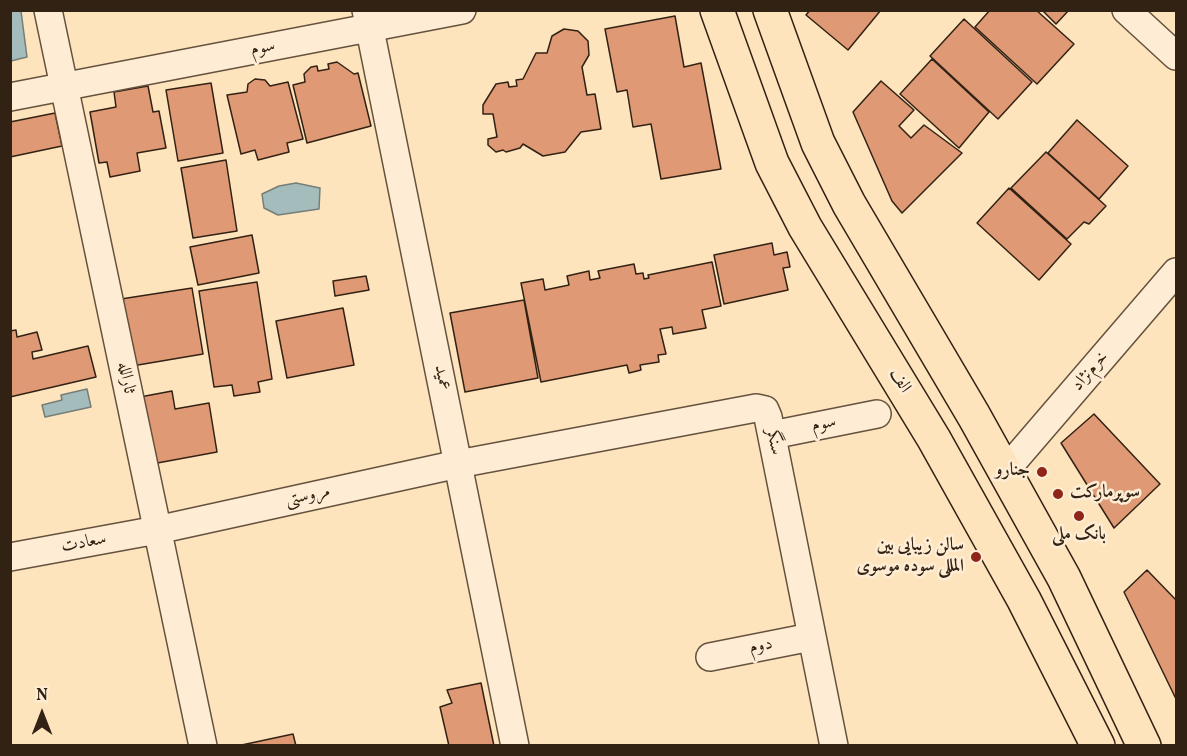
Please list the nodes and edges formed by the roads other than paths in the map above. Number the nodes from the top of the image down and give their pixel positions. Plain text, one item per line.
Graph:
1 (48, 10) edge
2 (462, 10) edge
3 (717, 10) edge
4 (770, 10) edge
5 (1126, 10) edge
6 (368, 20) edge
7 (1176, 56) edge
8 (64, 86) junction
9 (10, 97) edge
10 (1176, 272) edge
11 (877, 414) dead end
12 (772, 435) junction
13 (458, 464) junction
14 (1005, 471) junction
15 (157, 530) junction
16 (10, 557) edge
17 (812, 638) junction
18 (710, 657) dead end
19 (202, 746) edge
20 (515, 746) edge
21 (834, 746) edge
22 (1098, 746) edge
23 (1144, 746) edge

1 - 8 street, ثارالله
2 - 6 street, سوم
3 - 22 main road, الف
4 - 14 main road
5 - 7 street
6 - 8 street, سوم
6 - 13 street, عمید
8 - 9 street, سوم
8 - 15 street, ثارالله
10 - 14 street, خرم‌نژاد
11 - 12 street, سوم
12 - 13 street, سنگر
12 - 17 street, سنگر
13 - 15 street, مروستی
13 - 20 street, عمید
14 - 23 main road
15 - 16 street, سعادت
15 - 19 street, ثارالله
17 - 18 street, دوم
17 - 21 street, سنگر

